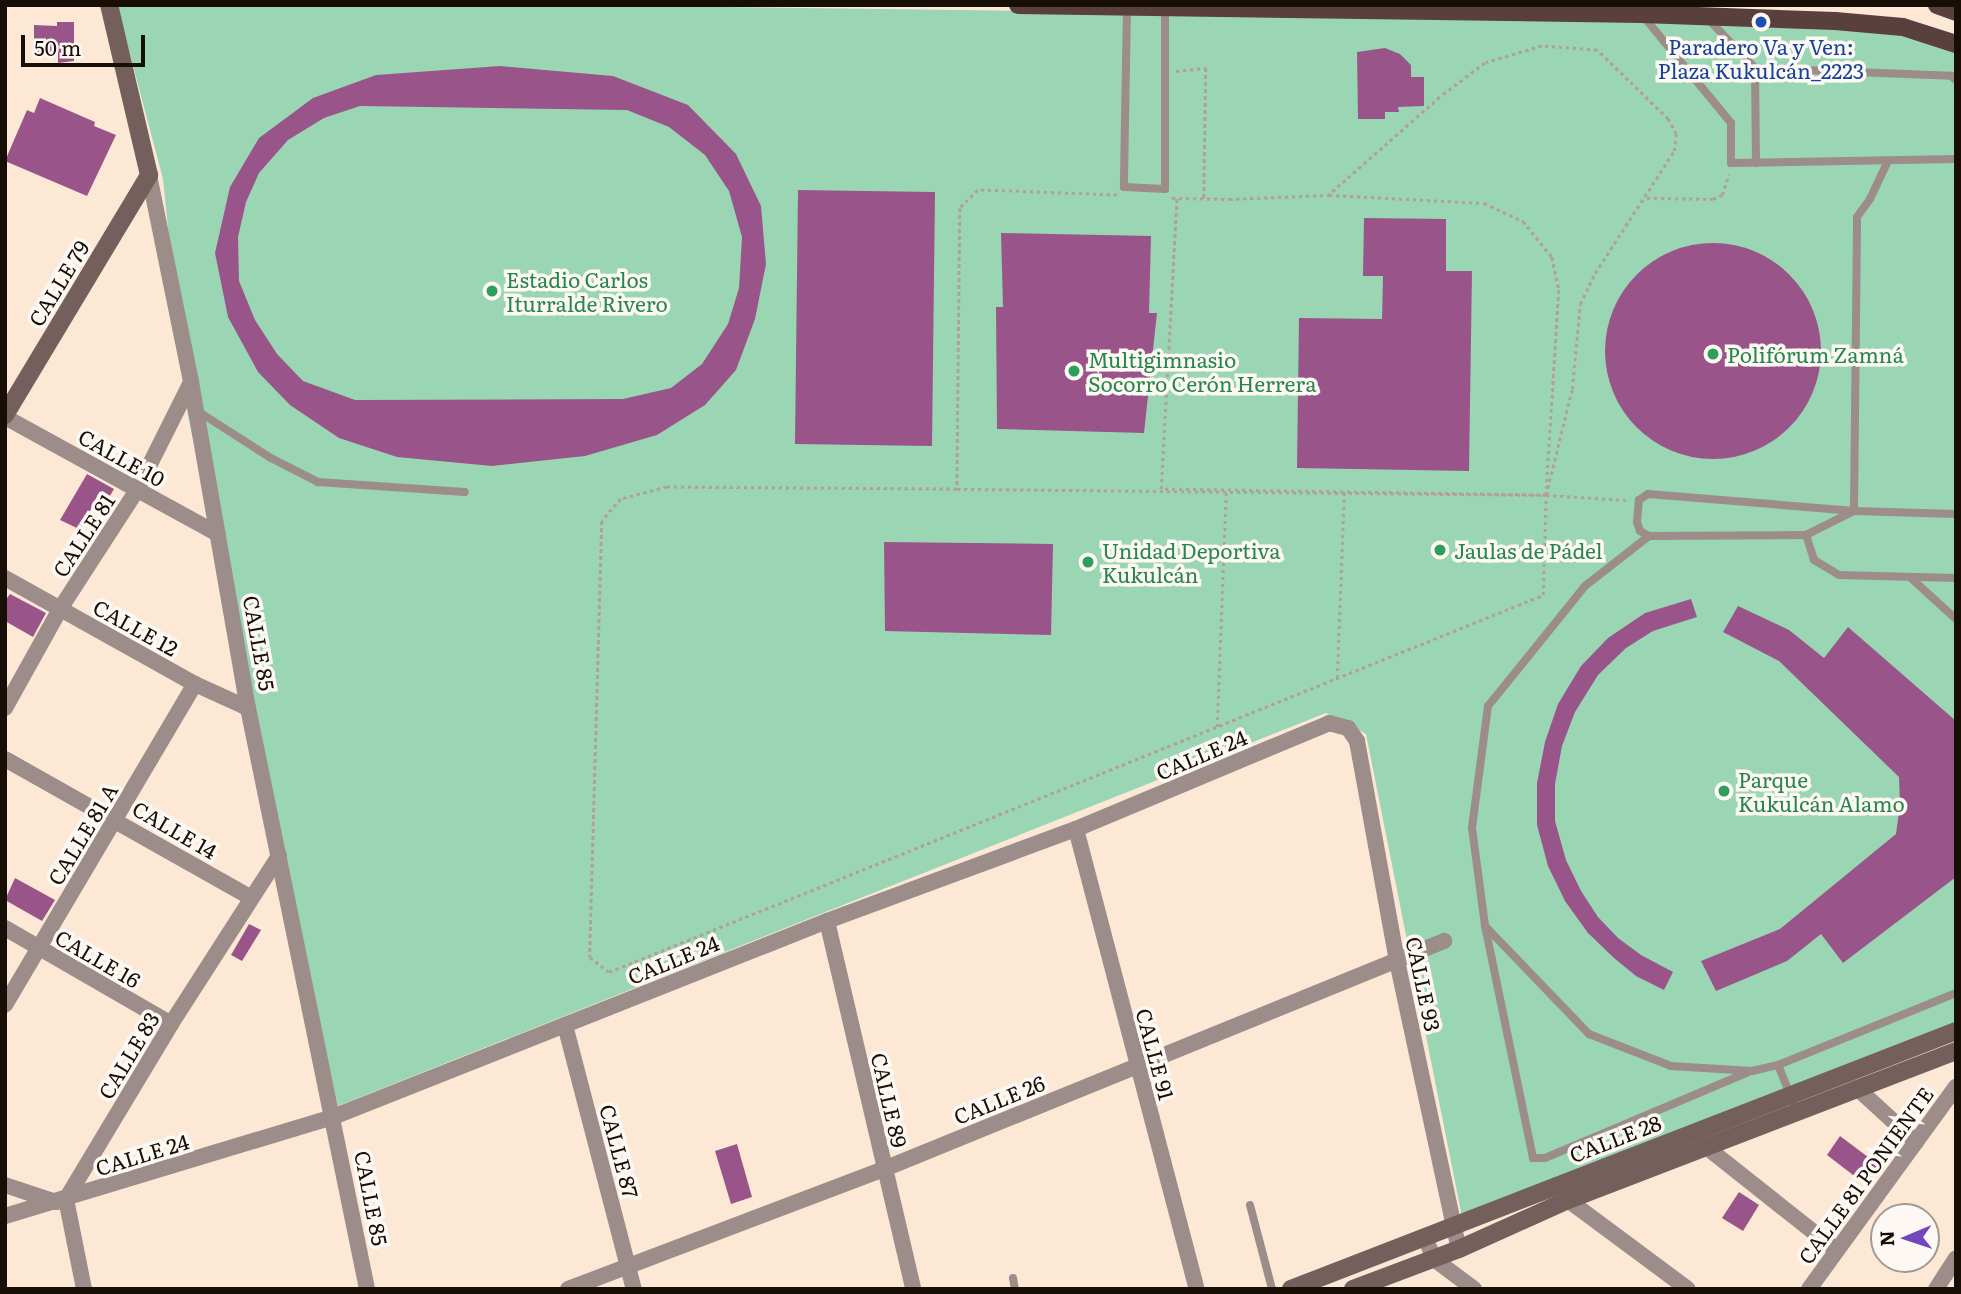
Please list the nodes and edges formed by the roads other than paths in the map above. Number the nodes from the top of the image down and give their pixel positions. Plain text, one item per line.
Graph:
1 (108, 5) edge
2 (1018, 5) edge
3 (1127, 6) edge
4 (1224, 6) edge
5 (1165, 7) junction
6 (1642, 14) junction
7 (1706, 16) junction
8 (1956, 44) edge
9 (1755, 68) junction
10 (1956, 80) edge
11 (1956, 159) edge
12 (1888, 160) junction
13 (1756, 163) junction
14 (149, 175) junction
15 (191, 382) junction
16 (196, 410) junction
17 (5, 416) edge
18 (137, 490) junction
19 (465, 492) dead end
20 (1854, 511) junction
21 (1956, 514) edge
22 (218, 534) junction
23 (1649, 536) junction
24 (1806, 536) junction
25 (5, 578) edge
26 (1956, 578) edge
27 (1912, 579) junction
28 (61, 609) junction
29 (1956, 618) edge
30 (195, 684) junction
31 (5, 708) edge
32 (248, 708) junction
33 (1348, 728) joint
34 (5, 759) edge
35 (116, 818) junction
36 (1076, 829) junction
37 (279, 856) junction
38 (250, 897) junction
39 (827, 921) junction
40 (1485, 926) junction
41 (5, 928) edge
42 (1444, 941) dead end
43 (39, 948) junction
44 (1397, 961) junction
45 (1956, 993) edge
46 (5, 1005) edge
47 (171, 1024) junction
48 (565, 1024) junction
49 (1956, 1031) edge
50 (1956, 1051) edge
51 (1136, 1065) junction
52 (1778, 1065) junction
53 (1752, 1071) junction
54 (1956, 1087) edge
55 (1857, 1088) junction
56 (1794, 1102) junction
57 (333, 1117) junction
58 (1916, 1142) junction
59 (1705, 1146) junction
60 (884, 1169) junction
61 (5, 1185) edge
62 (61, 1200) junction
63 (1568, 1200) junction
64 (1250, 1205) dead end
65 (5, 1216) edge
66 (1453, 1225) junction
67 (1426, 1237) junction
68 (1459, 1249) junction
69 (1836, 1250) junction
70 (1956, 1258) edge
71 (1434, 1259) junction
72 (628, 1264) junction
73 (1013, 1278) dead end
74 (84, 1289) edge
75 (367, 1289) edge
76 (568, 1289) edge
77 (634, 1289) edge
78 (913, 1289) edge
79 (1015, 1289) edge
80 (1197, 1289) edge
81 (1272, 1289) edge
82 (1292, 1289) edge
83 (1353, 1289) edge
84 (1474, 1289) edge
85 (1688, 1289) edge
86 (1809, 1289) edge
87 (1936, 1289) edge

1 - 14 street, CALLE 85
2 - 3 main road
3 - 5 main road
3 - 5 lane
4 - 5 main road
4 - 6 main road
6 - 7 main road
6 - 13 lane
7 - 8 main road
7 - 9 lane
9 - 10 lane
9 - 13 lane
11 - 12 lane
12 - 13 lane
12 - 20 lane
14 - 15 street, CALLE 85
14 - 17 street, CALLE 79
15 - 16 street, CALLE 85
15 - 18 street, CALLE 81
16 - 19 lane
16 - 22 street, CALLE 85
17 - 18 street, CALLE 10
18 - 22 street, CALLE 10
18 - 28 street, CALLE 81
20 - 21 lane
20 - 23 lane
20 - 24 lane
22 - 32 street, CALLE 85
23 - 24 lane
23 - 40 lane
24 - 27 lane
25 - 28 street, CALLE 12
26 - 27 lane
27 - 29 lane
28 - 30 street, CALLE 12
28 - 31 street, CALLE 81
30 - 32 street, CALLE 12
30 - 35 street, CALLE 81 A
32 - 37 street, CALLE 85
33 - 36 street, CALLE 24
33 - 44 street, CALLE 93
34 - 35 street, CALLE 14
35 - 38 street, CALLE 14
35 - 43 street, CALLE 81 A
36 - 39 street, CALLE 24
36 - 51 street, CALLE 91
37 - 38 street, CALLE 83
37 - 57 street, CALLE 85
38 - 47 street, CALLE 83
39 - 48 street, CALLE 24
39 - 60 street, CALLE 89
40 - 53 lane
40 - 53 lane
41 - 43 street, CALLE 16
42 - 44 street, CALLE 26
43 - 46 street, CALLE 81 A
43 - 47 street, CALLE 16
44 - 51 street, CALLE 26
44 - 66 street, CALLE 93
45 - 52 lane
47 - 62 street, CALLE 83
48 - 57 street, CALLE 24
48 - 72 street, CALLE 87
49 - 56 street, CALLE 28
50 - 55 street, CALLE 28
51 - 60 street, CALLE 26
51 - 80 street, CALLE 91
52 - 53 lane
52 - 56 lane
54 - 58 street, CALLE 81 PONIENTE
55 - 56 street, CALLE 28
55 - 58 street
56 - 59 street, CALLE 28
56 - 66 street, CALLE 28
57 - 62 street, CALLE 24
57 - 75 street, CALLE 85
58 - 69 street, CALLE 81 PONIENTE
59 - 63 street, CALLE 28
59 - 69 street
60 - 72 street, CALLE 26
60 - 78 street, CALLE 89
61 - 62 street
62 - 65 street, CALLE 24
62 - 74 street
63 - 68 street, CALLE 28
63 - 85 street
64 - 81 lane
66 - 67 street, CALLE 28
66 - 68 street, CALLE 93
67 - 71 street
67 - 82 street, CALLE 28
68 - 71 street, CALLE 28
69 - 86 street, CALLE 81 PONIENTE
70 - 87 street
71 - 83 street, CALLE 28
71 - 84 street
72 - 76 street, CALLE 26
72 - 77 street, CALLE 87
73 - 79 lane

